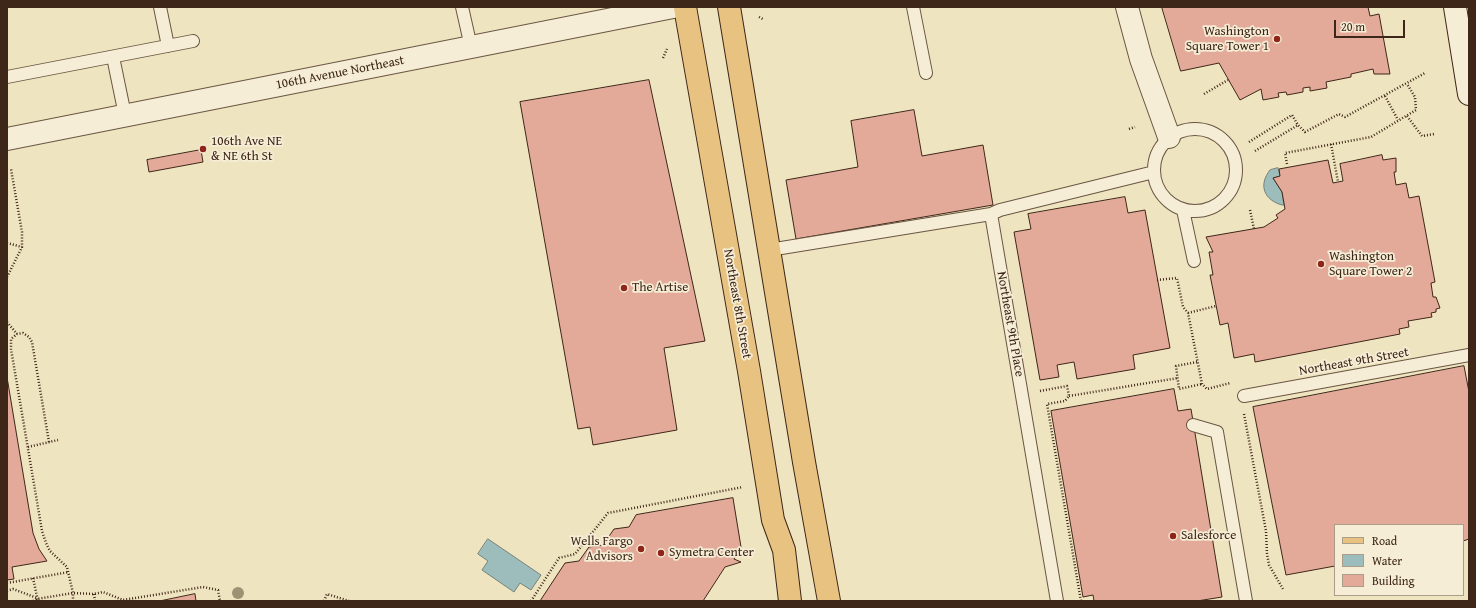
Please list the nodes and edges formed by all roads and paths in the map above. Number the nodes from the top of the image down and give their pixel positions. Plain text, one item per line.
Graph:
1 (160, 7) edge
2 (462, 7) edge
3 (673, 7) edge
4 (685, 7) edge
5 (729, 7) edge
6 (913, 7) edge
7 (1127, 7) edge
8 (1455, 7) edge
9 (759, 17) dead end
10 (763, 19) dead end
11 (193, 42) dead end
12 (168, 46) junction
13 (471, 47) junction
14 (667, 49) dead end
15 (113, 57) junction
16 (663, 58) dead end
17 (926, 73) dead end
18 (1425, 73) dead end
19 (7, 77) edge
20 (1228, 80) dead end
21 (1407, 84) junction
22 (1204, 94) dead end
23 (1469, 94) edge
24 (1385, 96) junction
25 (125, 115) junction
26 (1407, 116) junction
27 (1398, 120) junction
28 (1298, 125) junction
29 (1136, 127) dead end
30 (1129, 129) dead end
31 (1434, 134) dead end
32 (1169, 137) junction
33 (7, 139) edge
34 (1249, 142) dead end
35 (1331, 144) junction
36 (1255, 150) dead end
37 (1287, 164) dead end
38 (11, 169) dead end
39 (1154, 172) junction
40 (1338, 182) dead end
41 (1183, 210) junction
42 (1250, 210) dead end
43 (991, 214) junction
44 (1254, 229) dead end
45 (7, 243) edge
46 (22, 247) junction
47 (769, 250) junction
48 (1194, 261) dead end
49 (7, 277) edge
50 (1157, 280) dead end
51 (1216, 306) dead end
52 (1188, 313) junction
53 (7, 322) edge
54 (17, 334) junction
55 (1469, 355) edge
56 (1197, 362) junction
57 (1178, 378) junction
58 (1235, 382) dead end
59 (1202, 384) junction
60 (1041, 390) dead end
61 (1069, 396) junction
62 (1244, 396) joint
63 (1193, 425) dead end
64 (58, 440) dead end
65 (49, 442) junction
66 (28, 447) junction
67 (743, 487) dead end
68 (69, 572) junction
69 (33, 578) junction
70 (7, 583) edge
71 (1283, 589) dead end
72 (7, 591) edge
73 (73, 593) junction
74 (94, 594) junction
75 (38, 600) edge
76 (33, 601) edge
77 (73, 601) edge
78 (95, 601) edge
79 (123, 601) edge
80 (220, 601) edge
81 (324, 601) edge
82 (349, 601) edge
83 (531, 601) edge
84 (790, 601) edge
85 (829, 601) edge
86 (1057, 601) edge
87 (1081, 601) edge
88 (1246, 601) edge

1 - 12 lane
2 - 13 lane
3 - 13 street, 106th Avenue Northeast
4 - 84 main road, Northeast 8th Street
5 - 47 main road
6 - 17 lane
7 - 32 street
8 - 23 street
9 - 10 path
11 - 12 lane
12 - 15 lane
13 - 25 street, 106th Avenue Northeast
14 - 16 path
15 - 19 lane
15 - 25 lane
18 - 21 path
20 - 22 path
21 - 24 path
21 - 26 path
24 - 27 path
24 - 28 path
25 - 33 street, 106th Avenue Northeast
26 - 27 path
26 - 31 path
27 - 35 path
28 - 34 path
28 - 36 path
29 - 30 path
32 - 39 lane
32 - 41 lane
35 - 37 path
35 - 40 path
38 - 46 path
39 - 41 lane
39 - 43 lane
41 - 48 lane
42 - 44 path
43 - 47 lane
43 - 86 lane, Northeast 9th Place
45 - 46 path
46 - 49 path
47 - 85 main road
50 - 52 path
51 - 52 path
52 - 56 path
53 - 54 path
54 - 65 path
54 - 66 path
55 - 62 lane, Northeast 9th Street
56 - 57 path
56 - 59 path
57 - 59 path
57 - 61 path
58 - 59 path
60 - 61 path
61 - 87 path
62 - 71 path
63 - 88 lane
64 - 65 path
65 - 66 path
66 - 68 path
67 - 83 path
68 - 69 path
68 - 73 path
69 - 70 path
69 - 75 path
72 - 75 path
73 - 74 path
73 - 75 path
73 - 77 path
74 - 78 path
74 - 79 path
75 - 76 path
79 - 80 path
81 - 82 path

